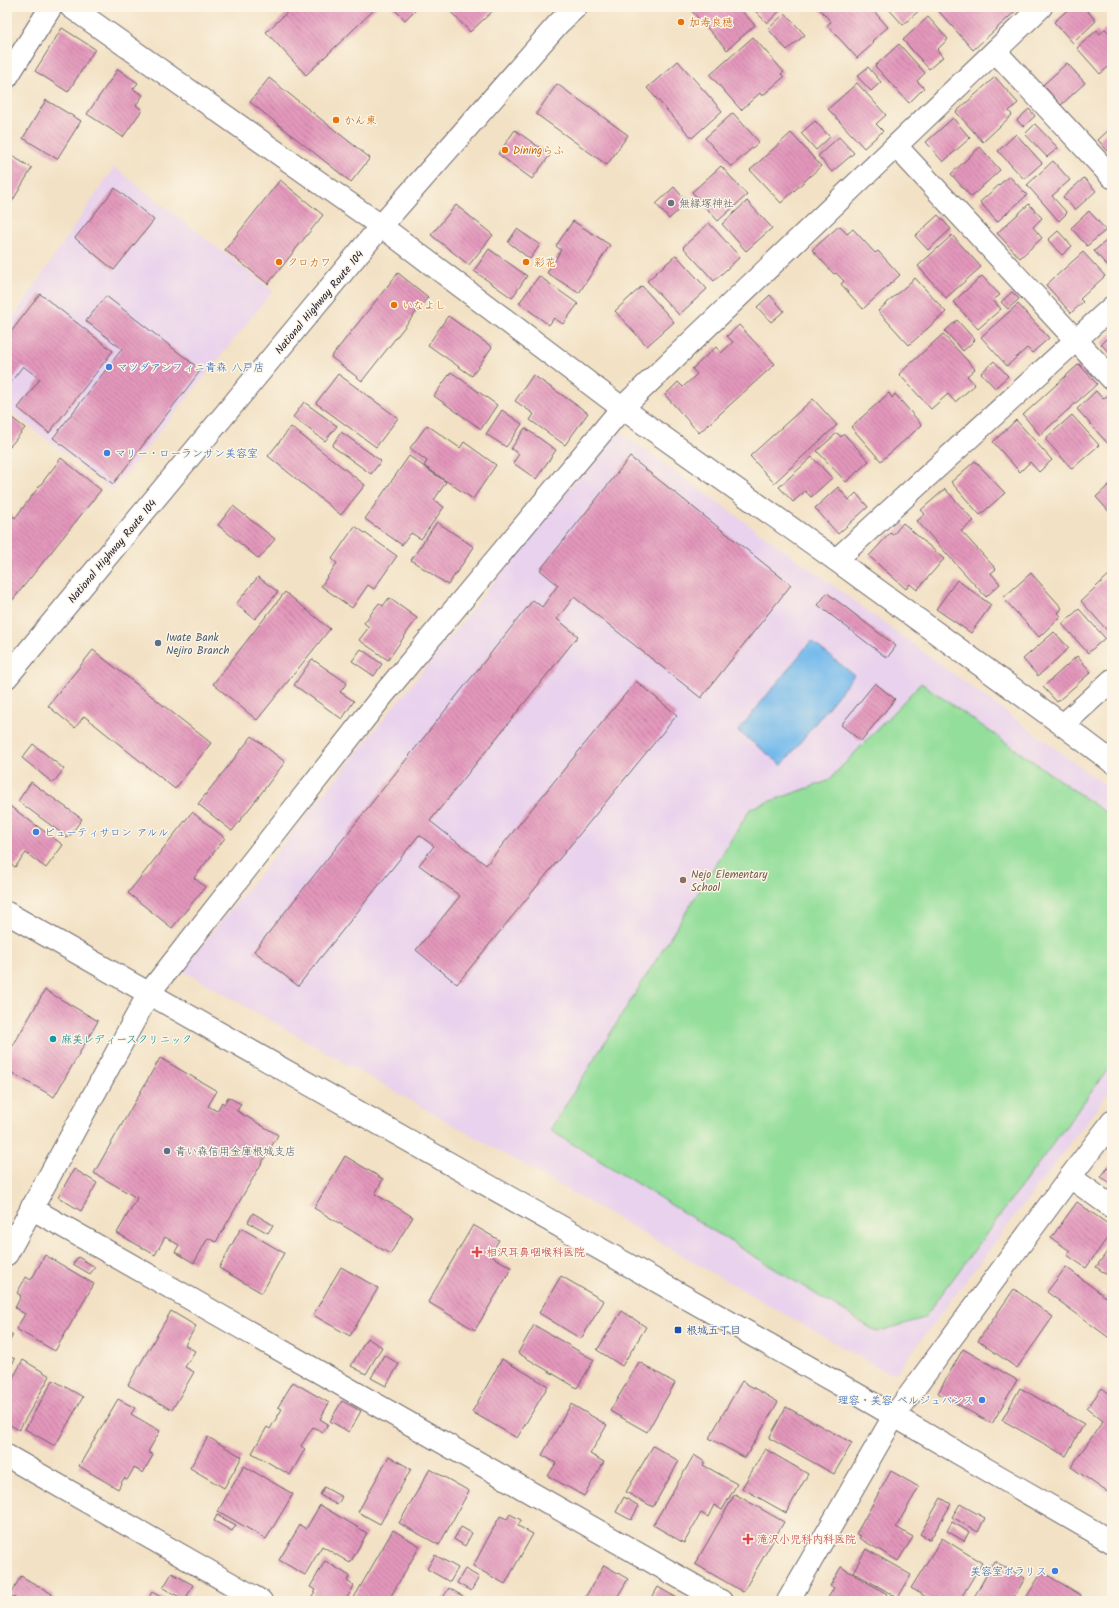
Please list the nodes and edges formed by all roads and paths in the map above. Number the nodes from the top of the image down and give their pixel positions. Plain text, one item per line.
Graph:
1 (52, 7) edge
2 (71, 7) edge
3 (576, 7) edge
4 (1041, 7) edge
5 (995, 51) junction
6 (7, 77) edge
7 (896, 146) junction
8 (1112, 177) edge
9 (381, 226) junction
10 (1112, 307) edge
11 (1076, 340) junction
12 (1112, 379) edge
13 (622, 408) junction
14 (836, 560) junction
15 (7, 677) edge
16 (1112, 680) edge
17 (1063, 725) junction
18 (1112, 762) edge
19 (7, 913) edge
20 (150, 993) junction
21 (1112, 1122) edge
22 (1070, 1177) junction
23 (31, 1208) junction
24 (1112, 1208) edge
25 (7, 1254) edge
26 (894, 1416) junction
27 (7, 1456) edge
28 (1112, 1542) edge
29 (261, 1601) edge
30 (721, 1601) edge
31 (788, 1601) edge

1 - 6 main road
2 - 9 main road
3 - 9 main road, National Highway Route 104
4 - 5 main road
5 - 7 main road
5 - 8 main road
7 - 11 main road
7 - 13 main road
9 - 13 main road
9 - 15 main road, National Highway Route 104
10 - 11 main road
11 - 12 main road
11 - 14 main road
13 - 14 main road
13 - 20 main road
14 - 17 main road
16 - 17 main road
17 - 18 main road
19 - 20 main road
20 - 23 main road
20 - 26 main road
21 - 22 main road
22 - 24 main road
22 - 26 main road
23 - 25 main road
23 - 30 main road
26 - 28 main road
26 - 31 main road
27 - 29 main road

